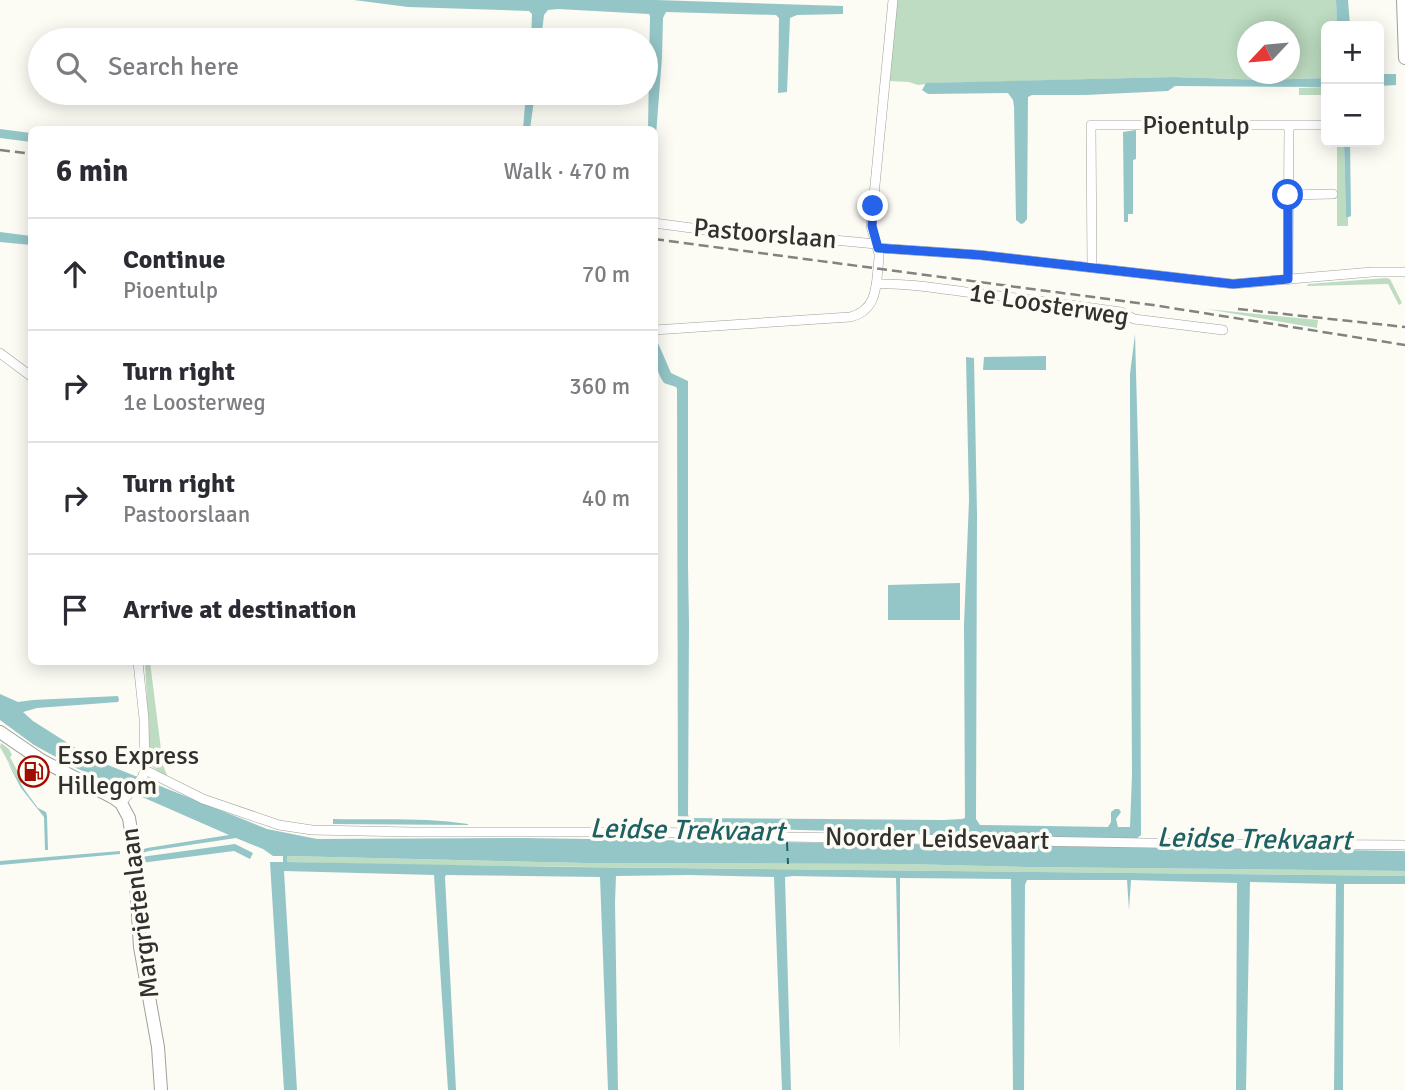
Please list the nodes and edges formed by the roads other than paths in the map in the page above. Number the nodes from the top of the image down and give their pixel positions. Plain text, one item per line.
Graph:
1 (893, 0) edge
2 (1403, 0) edge
3 (1405, 49) edge
4 (1405, 58) edge
5 (1321, 125) edge
6 (1289, 126) junction
7 (1334, 194) dead end
8 (1288, 195) junction
9 (658, 224) edge
10 (877, 246) junction
11 (1092, 268) junction
12 (1405, 272) edge
13 (1288, 279) junction
14 (876, 284) junction
15 (658, 330) edge
16 (1223, 330) dead end
17 (0, 353) edge
18 (28, 374) edge
19 (138, 665) edge
20 (0, 732) edge
21 (143, 774) junction
22 (121, 803) junction
23 (1405, 845) edge
24 (161, 1090) edge

1 - 10 street, Pastoorslaan
2 - 3 main road
3 - 4 main road
5 - 6 street
6 - 8 street, Pioentulp
6 - 11 street, Pioentulp
7 - 8 street
8 - 13 street, Pioentulp
9 - 10 street, Pastoorslaan
10 - 11 street, 1e Loosterweg
10 - 14 street
11 - 13 street, 1e Loosterweg
12 - 13 street, 1e Loosterweg
14 - 15 street
14 - 16 street, 1e Loosterweg
17 - 18 street
19 - 21 street
20 - 22 main road
21 - 22 street, Margrietenlaan
21 - 23 street, Noorder Leidsevaart
22 - 24 main road, Margrietenlaan

